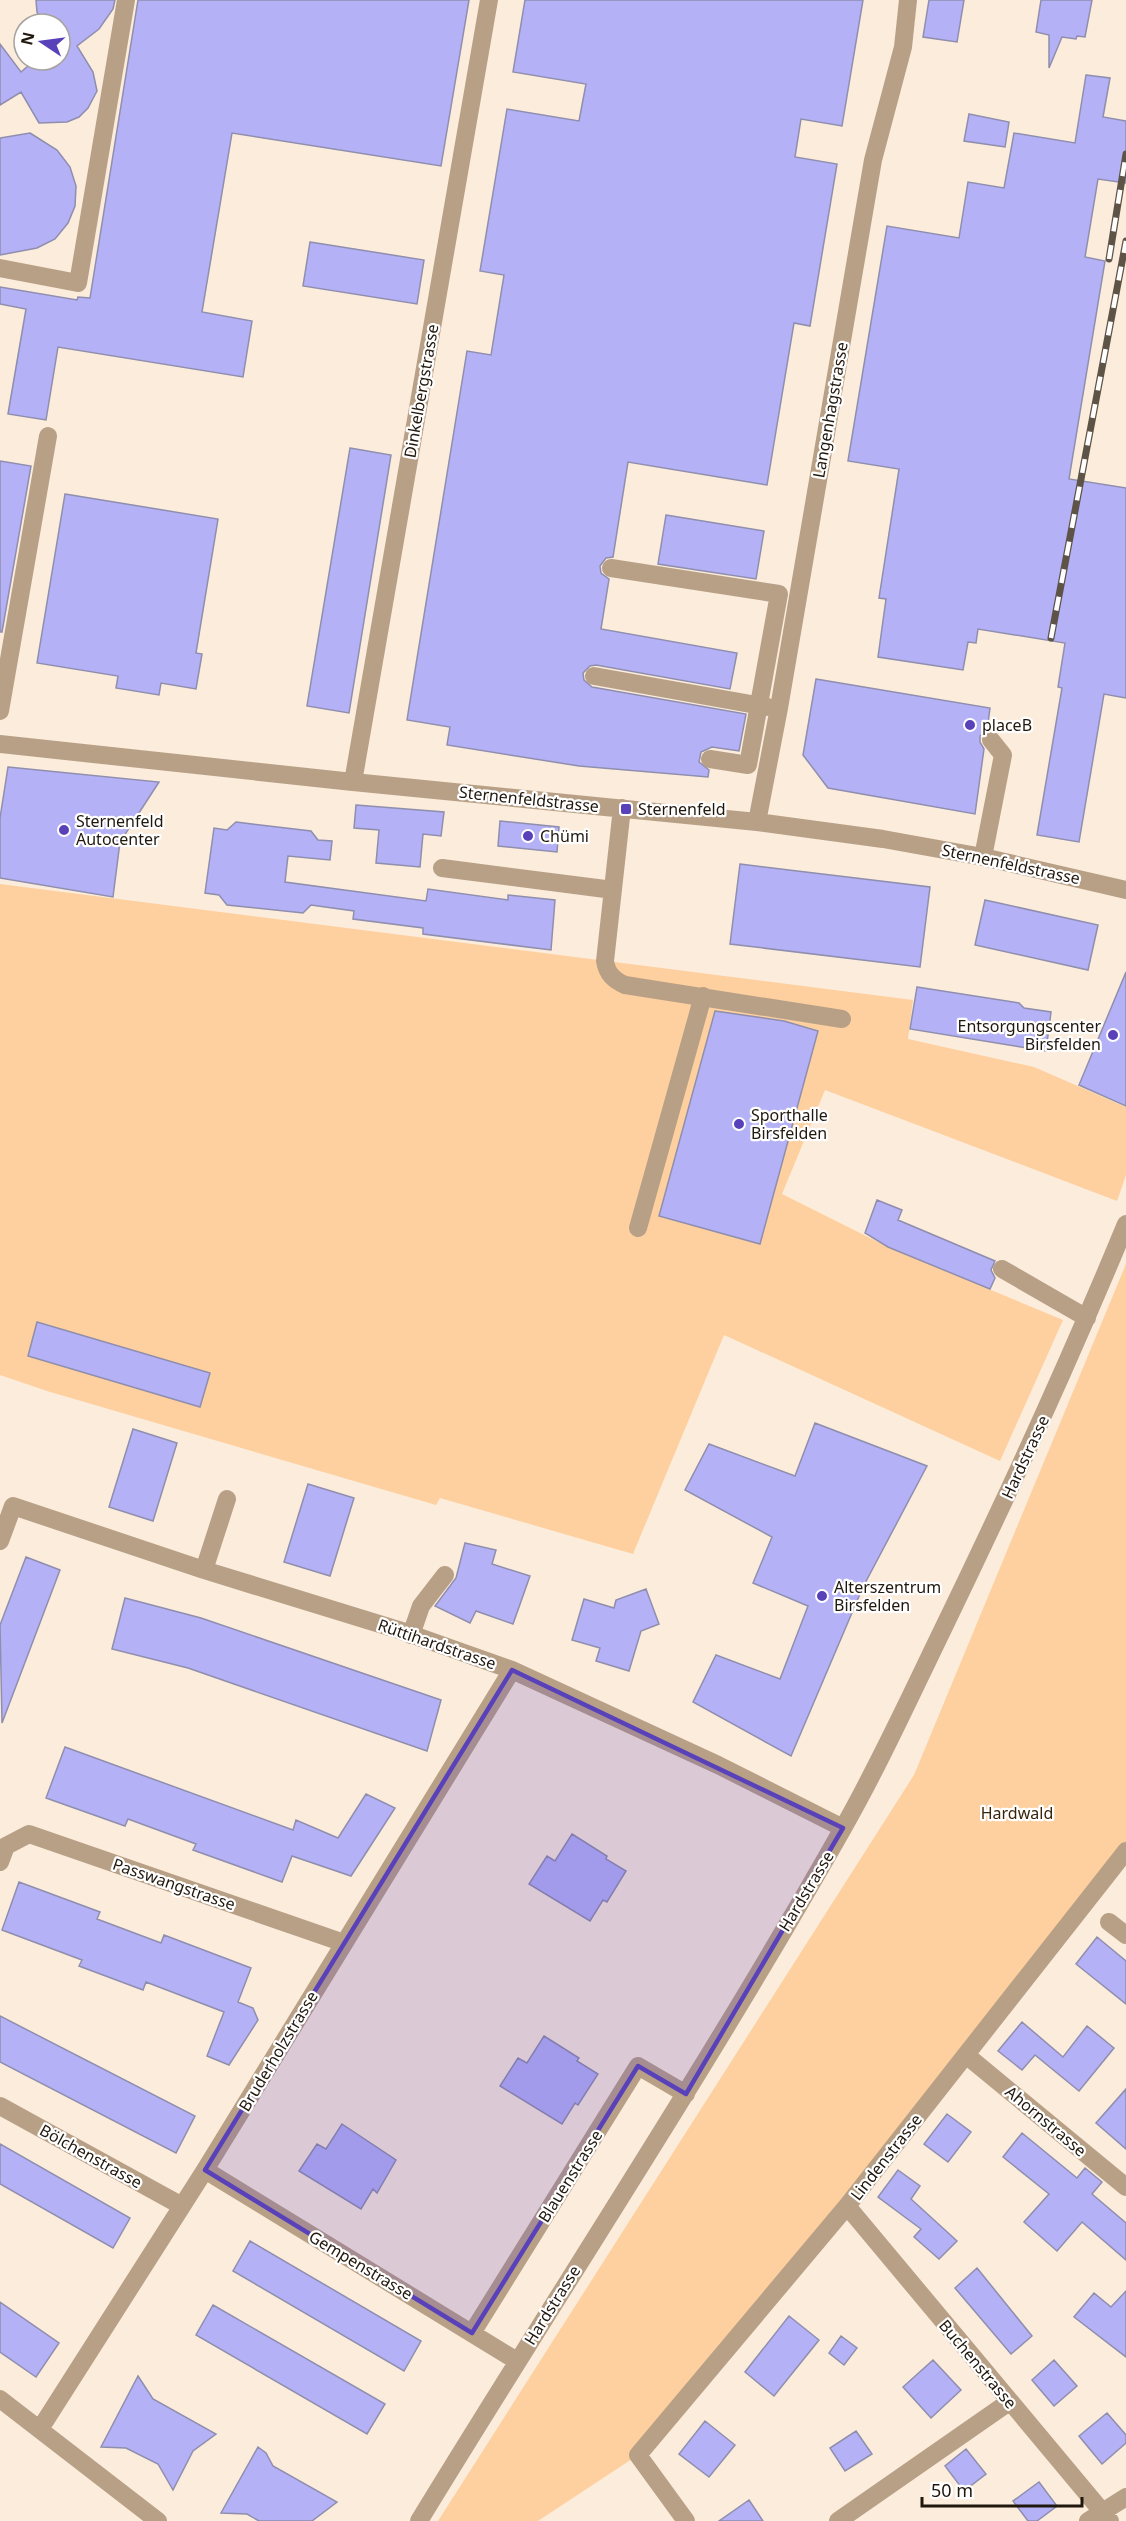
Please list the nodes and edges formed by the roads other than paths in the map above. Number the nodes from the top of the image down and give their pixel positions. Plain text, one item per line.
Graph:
1 (126, 0) edge
2 (489, 0) edge
3 (908, 0) edge
4 (0, 268) edge
5 (48, 436) dead end
6 (611, 568) dead end
7 (594, 676) dead end
8 (759, 705) junction
9 (779, 708) junction
10 (0, 711) edge
11 (991, 740) dead end
12 (0, 744) edge
13 (710, 759) dead end
14 (354, 782) junction
15 (622, 808) junction
16 (757, 822) junction
17 (984, 857) junction
18 (442, 868) dead end
19 (613, 890) junction
20 (1126, 890) edge
21 (703, 996) junction
22 (842, 1019) dead end
23 (1126, 1224) edge
24 (638, 1228) dead end
25 (1002, 1269) dead end
26 (1087, 1318) junction
27 (227, 1499) dead end
28 (0, 1541) edge
29 (204, 1570) junction
30 (445, 1575) dead end
31 (411, 1635) junction
32 (512, 1670) junction
33 (843, 1828) junction
34 (1126, 1851) edge
35 (3, 1854) edge
36 (1109, 1922) dead end
37 (1126, 1935) edge
38 (344, 1943) junction
39 (966, 2055) junction
40 (687, 2094) junction
41 (0, 2106) edge
42 (205, 2170) junction
43 (1126, 2187) edge
44 (182, 2206) junction
45 (847, 2206) junction
46 (472, 2333) junction
47 (517, 2361) junction
48 (0, 2398) edge
49 (1009, 2402) junction
50 (40, 2429) junction
51 (1126, 2497) edge
52 (1100, 2518) edge
53 (158, 2521) edge
54 (419, 2521) edge
55 (686, 2521) edge
56 (838, 2521) edge

1 - 4 street
2 - 14 street, Dinkelbergstrasse
3 - 9 street, Langenhagstrasse
5 - 10 street
6 - 8 street
7 - 8 street
8 - 9 street
8 - 13 street
9 - 16 street, Langenhagstrasse
11 - 17 street
12 - 14 street, Sternenfeldstrasse
14 - 15 street, Sternenfeldstrasse
15 - 16 street, Sternenfeldstrasse
15 - 19 street
16 - 17 street, Sternenfeldstrasse
17 - 20 street, Sternenfeldstrasse
18 - 19 street
19 - 21 street
21 - 22 street
21 - 24 street
23 - 26 street, Hardstrasse
25 - 26 street
26 - 33 street, Hardstrasse
27 - 29 street
28 - 29 street, Rüttihardstrasse
29 - 31 street, Rüttihardstrasse
30 - 31 street
31 - 32 street, Rüttihardstrasse
32 - 33 street, Rüttihardstrasse
32 - 38 street, Bruderholzstrasse
33 - 40 street, Hardstrasse
34 - 39 street, Lindenstrasse
35 - 38 street, Passwangstrasse
36 - 37 street
38 - 42 street, Bruderholzstrasse
39 - 43 street, Ahornstrasse
39 - 45 street, Lindenstrasse
40 - 46 street, Blauenstrasse
40 - 47 street, Hardstrasse
41 - 44 street, Bölchenstrasse
42 - 44 street, Bruderholzstrasse
42 - 46 street, Gempenstrasse
44 - 50 street, Bruderholzstrasse
45 - 49 street, Buchenstrasse
45 - 55 street, Lindenstrasse
46 - 47 street, Gempenstrasse
47 - 54 street, Hardstrasse
48 - 50 street
49 - 52 street, Buchenstrasse
49 - 56 street
50 - 53 street
51 - 52 street

